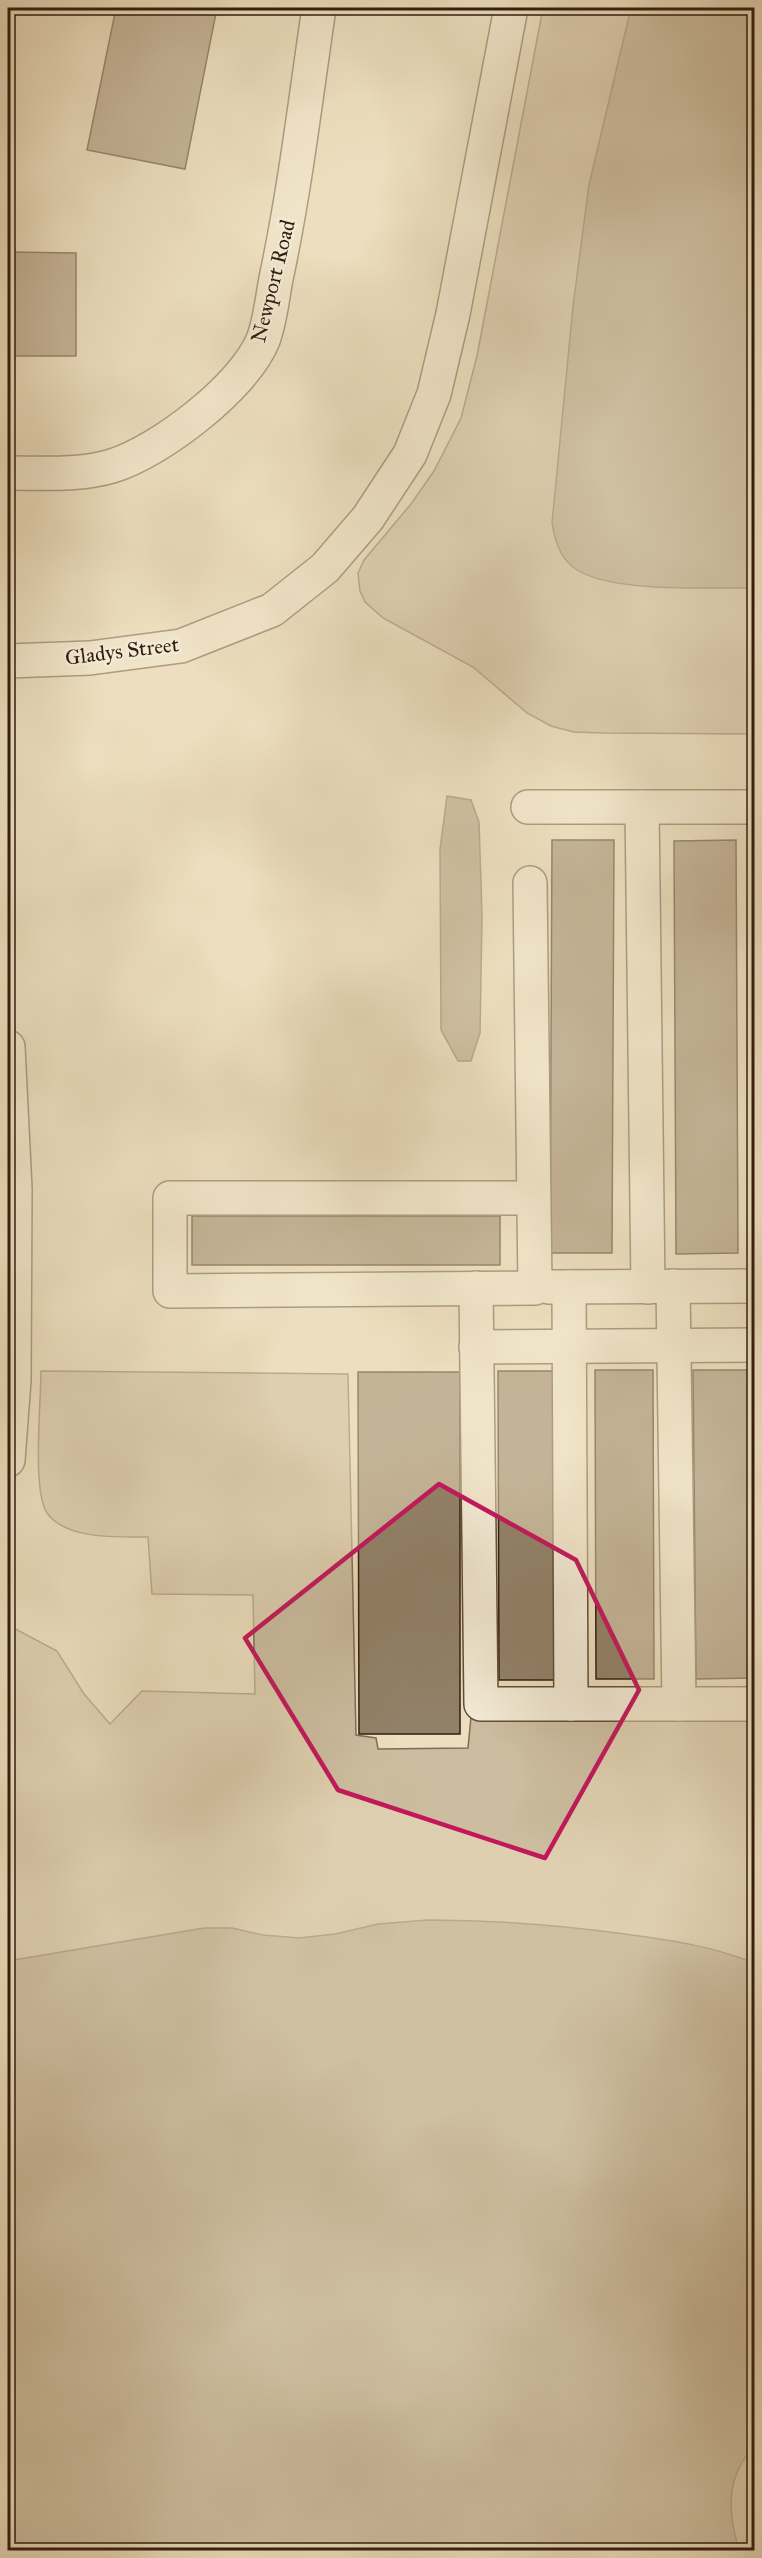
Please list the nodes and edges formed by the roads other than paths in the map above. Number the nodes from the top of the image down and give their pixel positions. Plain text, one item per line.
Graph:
1 (319, 8) edge
2 (511, 8) edge
3 (15, 473) edge
4 (8, 661) edge
5 (528, 807) dead end
6 (642, 807) junction
7 (754, 807) edge
8 (530, 883) dead end
9 (8, 1047) edge
10 (534, 1198) junction
11 (754, 1286) edge
12 (569, 1287) junction
13 (660, 1287) junction
14 (476, 1288) junction
15 (535, 1288) junction
16 (674, 1345) junction
17 (754, 1345) edge
18 (476, 1347) junction
19 (569, 1347) junction
20 (8, 1460) edge
21 (571, 1704) junction
22 (679, 1704) junction
23 (754, 1704) edge

1 - 3 street, Newport Road
2 - 4 street, Gladys Street
5 - 6 street
6 - 7 street
6 - 13 street
8 - 10 street
9 - 20 street
10 - 14 street
10 - 15 street
11 - 13 street
12 - 13 street
12 - 15 street
12 - 19 street
13 - 16 street
14 - 15 street
14 - 18 street
16 - 17 street
16 - 19 street
16 - 22 street
18 - 19 street
18 - 21 street
19 - 21 street
21 - 22 street
22 - 23 street

